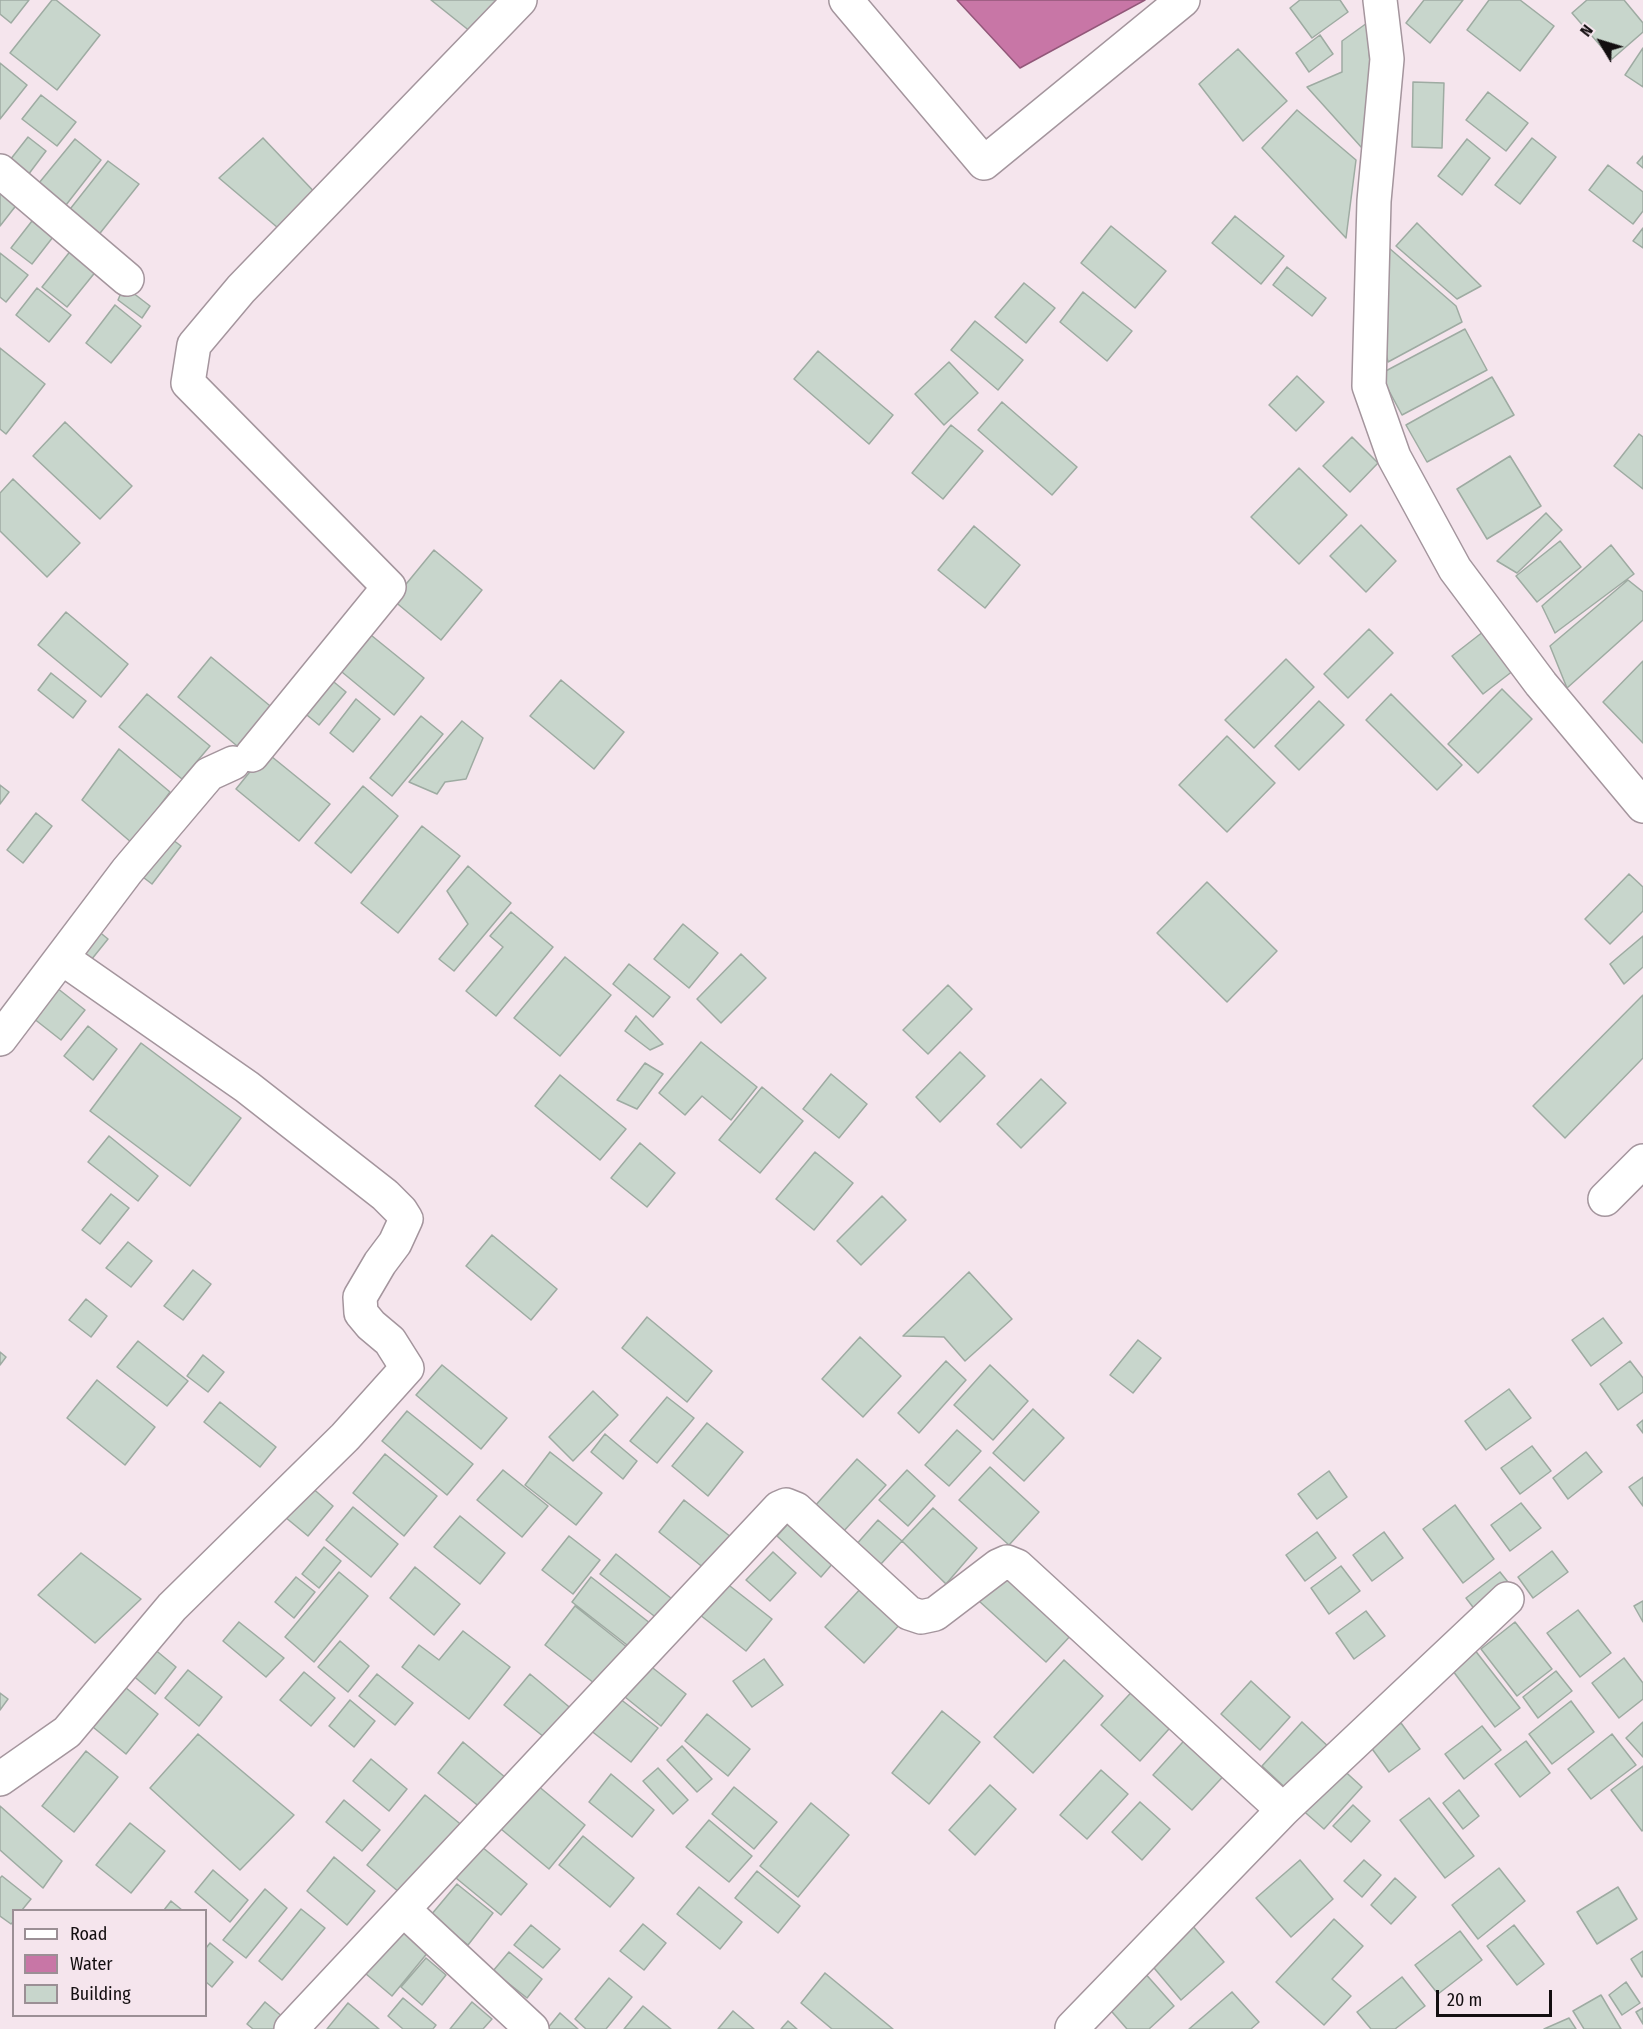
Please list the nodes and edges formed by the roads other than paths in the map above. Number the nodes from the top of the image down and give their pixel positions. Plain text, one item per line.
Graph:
1 (520, 0) edge
2 (846, 0) edge
3 (1183, 0) edge
4 (1380, 0) edge
5 (0, 171) edge
6 (127, 279) dead end
7 (1643, 806) edge
8 (62, 958) junction
9 (0, 1039) edge
10 (1643, 1161) edge
11 (1605, 1199) dead end
12 (1507, 1599) dead end
13 (0, 1779) edge
14 (1283, 1810) junction
15 (404, 1910) junction
16 (1072, 2028) edge
17 (291, 2029) edge
18 (532, 2029) edge

1 - 8 street
2 - 3 street
4 - 7 street
5 - 6 street
8 - 9 street
8 - 13 street
10 - 11 street
12 - 14 street
14 - 15 street
14 - 16 street
15 - 17 street
15 - 18 street

